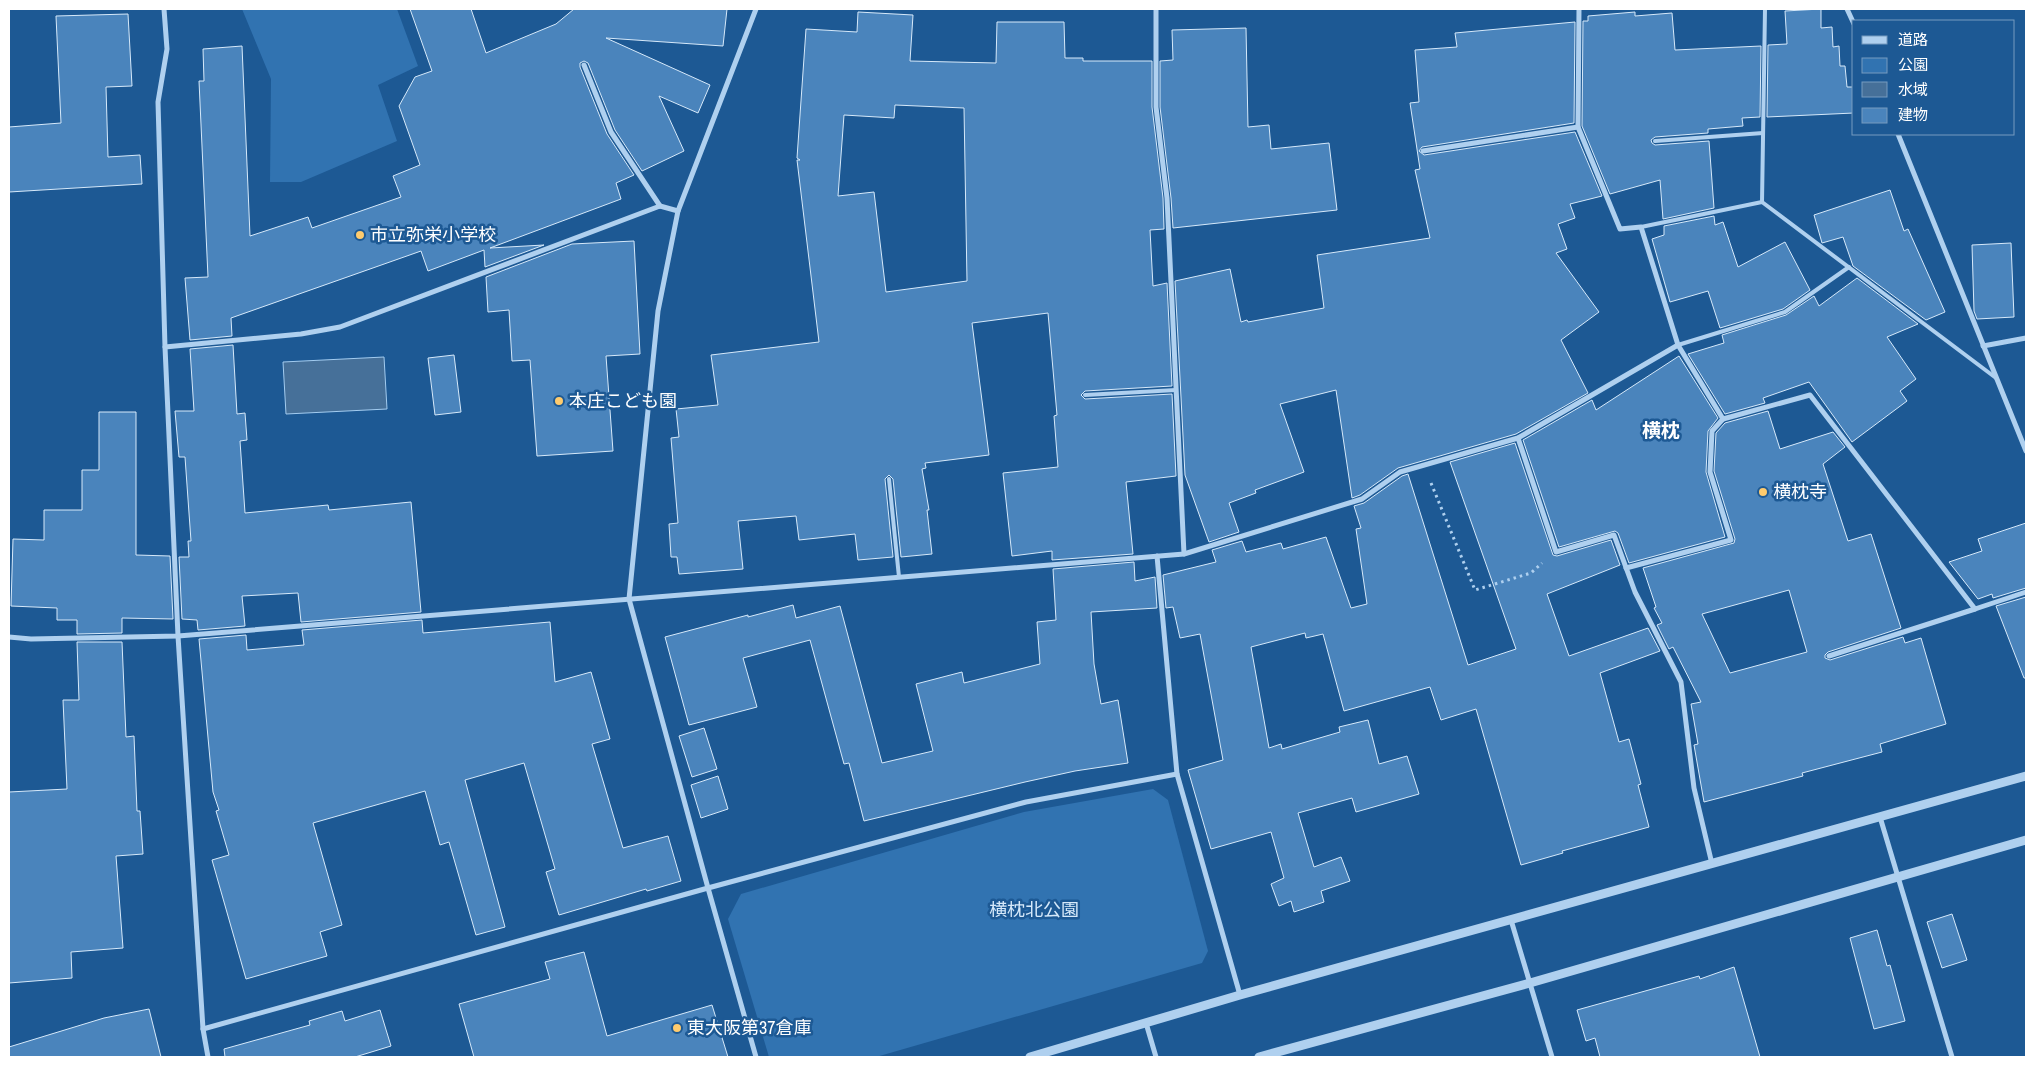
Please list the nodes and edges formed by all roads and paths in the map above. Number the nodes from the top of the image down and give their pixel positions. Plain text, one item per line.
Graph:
1 (164, 9) edge
2 (756, 9) edge
3 (1156, 9) edge
4 (1579, 9) edge
5 (1765, 9) edge
6 (584, 65) dead end
7 (1578, 127) junction
8 (1763, 133) junction
9 (1898, 135) edge
10 (1655, 141) dead end
11 (1423, 151) dead end
12 (1762, 202) junction
13 (660, 206) junction
14 (678, 211) junction
15 (1641, 227) junction
16 (1848, 267) junction
17 (2026, 338) edge
18 (1678, 345) junction
19 (1983, 346) junction
20 (165, 347) junction
21 (1996, 378) junction
22 (1176, 390) junction
23 (1085, 394) dead end
24 (1723, 419) junction
25 (1518, 438) junction
26 (2026, 451) edge
27 (1424, 465) junction
28 (889, 479) dead end
29 (1556, 552) junction
30 (1184, 554) junction
31 (1157, 556) junction
32 (1626, 568) junction
33 (899, 577) junction
34 (2026, 592) edge
35 (629, 599) junction
36 (1975, 609) junction
37 (178, 636) junction
38 (9, 638) edge
39 (1829, 656) dead end
40 (1177, 774) junction
41 (2026, 776) edge
42 (1880, 817) junction
43 (2026, 840) edge
44 (1712, 865) junction
45 (1899, 878) junction
46 (708, 888) junction
47 (1511, 920) junction
48 (1530, 983) junction
49 (1240, 995) junction
50 (1146, 1023) junction
51 (203, 1029) junction
52 (208, 1057) edge
53 (756, 1057) edge
54 (1030, 1057) edge
55 (1156, 1057) edge
56 (1259, 1057) edge
57 (1552, 1057) edge
58 (1952, 1057) edge

1 - 20 street
2 - 14 street
3 - 22 street
4 - 7 street
5 - 8 lane
6 - 13 street
7 - 11 street
7 - 15 street
8 - 10 lane
8 - 12 lane
9 - 19 street
12 - 15 lane
12 - 16 lane
13 - 14 street
13 - 20 street
14 - 35 street
15 - 18 street
16 - 18 lane
16 - 21 lane
17 - 19 street
18 - 24 street
18 - 25 street
19 - 21 street
20 - 37 street
21 - 26 street
22 - 23 lane
22 - 30 street
24 - 32 street
24 - 36 street
25 - 27 street
25 - 29 street
27 - 29 path
27 - 30 street
28 - 33 lane
29 - 32 street
30 - 31 street
31 - 33 street
31 - 40 street
32 - 44 street
33 - 35 street
34 - 36 street
35 - 37 street
35 - 46 street
36 - 39 street
37 - 38 street
37 - 51 street
40 - 46 street
40 - 49 street
41 - 42 street
42 - 44 street
42 - 45 street
43 - 45 street
44 - 47 street
45 - 48 street
45 - 58 street
46 - 51 street
46 - 53 street
47 - 48 street
47 - 49 street
48 - 56 street
48 - 57 street
49 - 50 street
50 - 54 street
50 - 55 street
51 - 52 street

